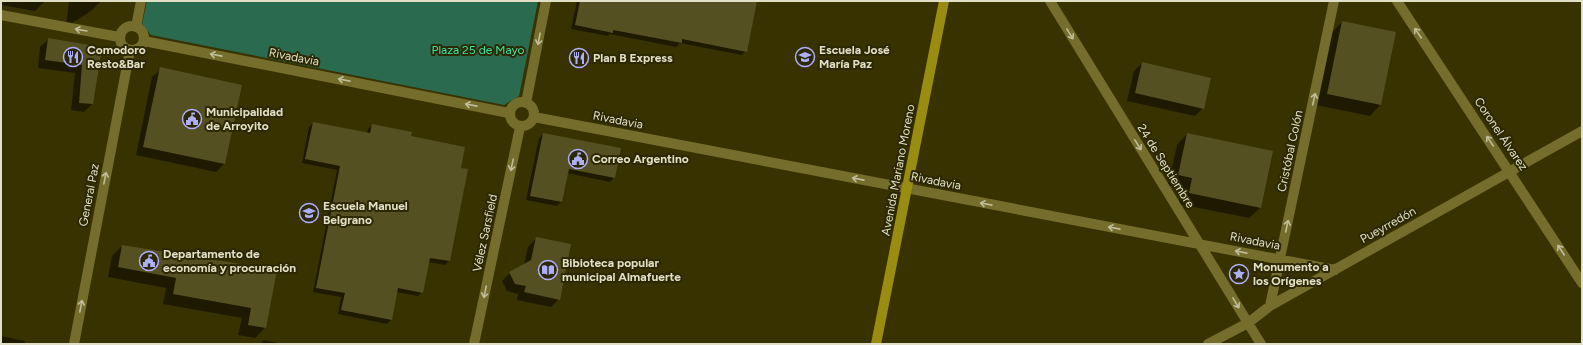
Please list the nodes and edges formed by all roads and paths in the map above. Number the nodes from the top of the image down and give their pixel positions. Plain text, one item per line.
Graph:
1 (141, 1) edge
2 (546, 1) edge
3 (944, 1) edge
4 (1050, 1) edge
5 (1334, 1) edge
6 (1397, 1) edge
7 (1, 16) edge
8 (136, 27) junction
9 (119, 37) junction
10 (144, 41) junction
11 (130, 50) junction
12 (526, 102) junction
13 (509, 113) junction
14 (534, 117) junction
15 (520, 127) junction
16 (1582, 131) edge
17 (1510, 171) junction
18 (907, 189) junction
19 (1199, 244) junction
20 (1280, 259) junction
21 (1335, 270) junction
22 (1582, 282) edge
23 (1270, 306) junction
24 (1248, 323) junction
25 (74, 344) edge
26 (474, 344) edge
27 (876, 344) edge
28 (1208, 344) edge
29 (1261, 344) edge

1 - 8 street
2 -> 12 street
3 - 18 main road, Avenida Mariano Moreno
4 -> 19 street, 24 de Septiembre
20 -> 5 street, Cristóbal Colón
17 -> 6 street, Coronel Álvarez
9 -> 7 street
8 - 9 street
8 - 10 street
9 - 11 street
10 - 11 street
13 -> 10 street, Rivadavia
25 -> 11 street, General Paz
12 - 13 street
12 - 14 street
13 - 15 street
14 - 15 street
18 -> 14 street, Rivadavia
15 -> 26 street, Vélez Sarsfield
16 - 17 street, Pueyrredón
17 - 21 street, Pueyrredón
22 -> 17 street, Coronel Álvarez
19 -> 18 street, Rivadavia
18 - 27 main road, Avenida Mariano Moreno
20 -> 19 street, Rivadavia
19 -> 24 street, 24 de Septiembre
20 - 21 street, Rivadavia
20 - 23 street, Cristóbal Colón
21 - 23 street, Pueyrredón
23 - 24 street, Pueyrredón
24 - 28 street, Pueyrredón
24 - 29 street, 24 de Septiembre

